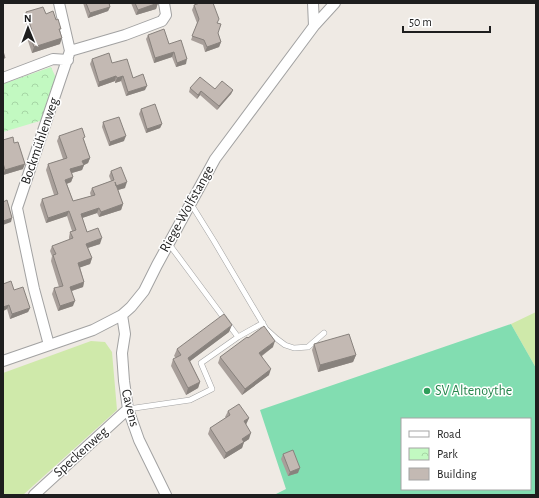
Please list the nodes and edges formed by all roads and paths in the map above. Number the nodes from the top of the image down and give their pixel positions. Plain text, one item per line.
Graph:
1 (59, 3) edge
2 (164, 3) edge
3 (313, 3) edge
4 (335, 3) edge
5 (314, 26) junction
6 (69, 56) junction
7 (3, 78) edge
8 (190, 204) junction
9 (168, 244) junction
10 (122, 315) junction
11 (263, 323) junction
12 (324, 333) dead end
13 (238, 337) junction
14 (49, 345) junction
15 (3, 361) edge
16 (128, 409) junction
17 (34, 495) edge
18 (166, 495) edge

1 - 6 street
2 - 6 street
3 - 5 street
4 - 5 street, Riege-Wolfstange
5 - 8 street, Riege-Wolfstange
6 - 7 street
6 - 14 street, Bockmühlenweg
8 - 9 street, Riege-Wolfstange
8 - 11 lane
9 - 10 street, Riege-Wolfstange
9 - 13 lane
10 - 14 street, Riege-Wolfstange
10 - 16 street, Cavens
11 - 12 lane
11 - 13 lane
13 - 16 lane
14 - 15 street, Riege-Wolfstange
16 - 17 street, Speckenweg
16 - 18 street, Cavens

